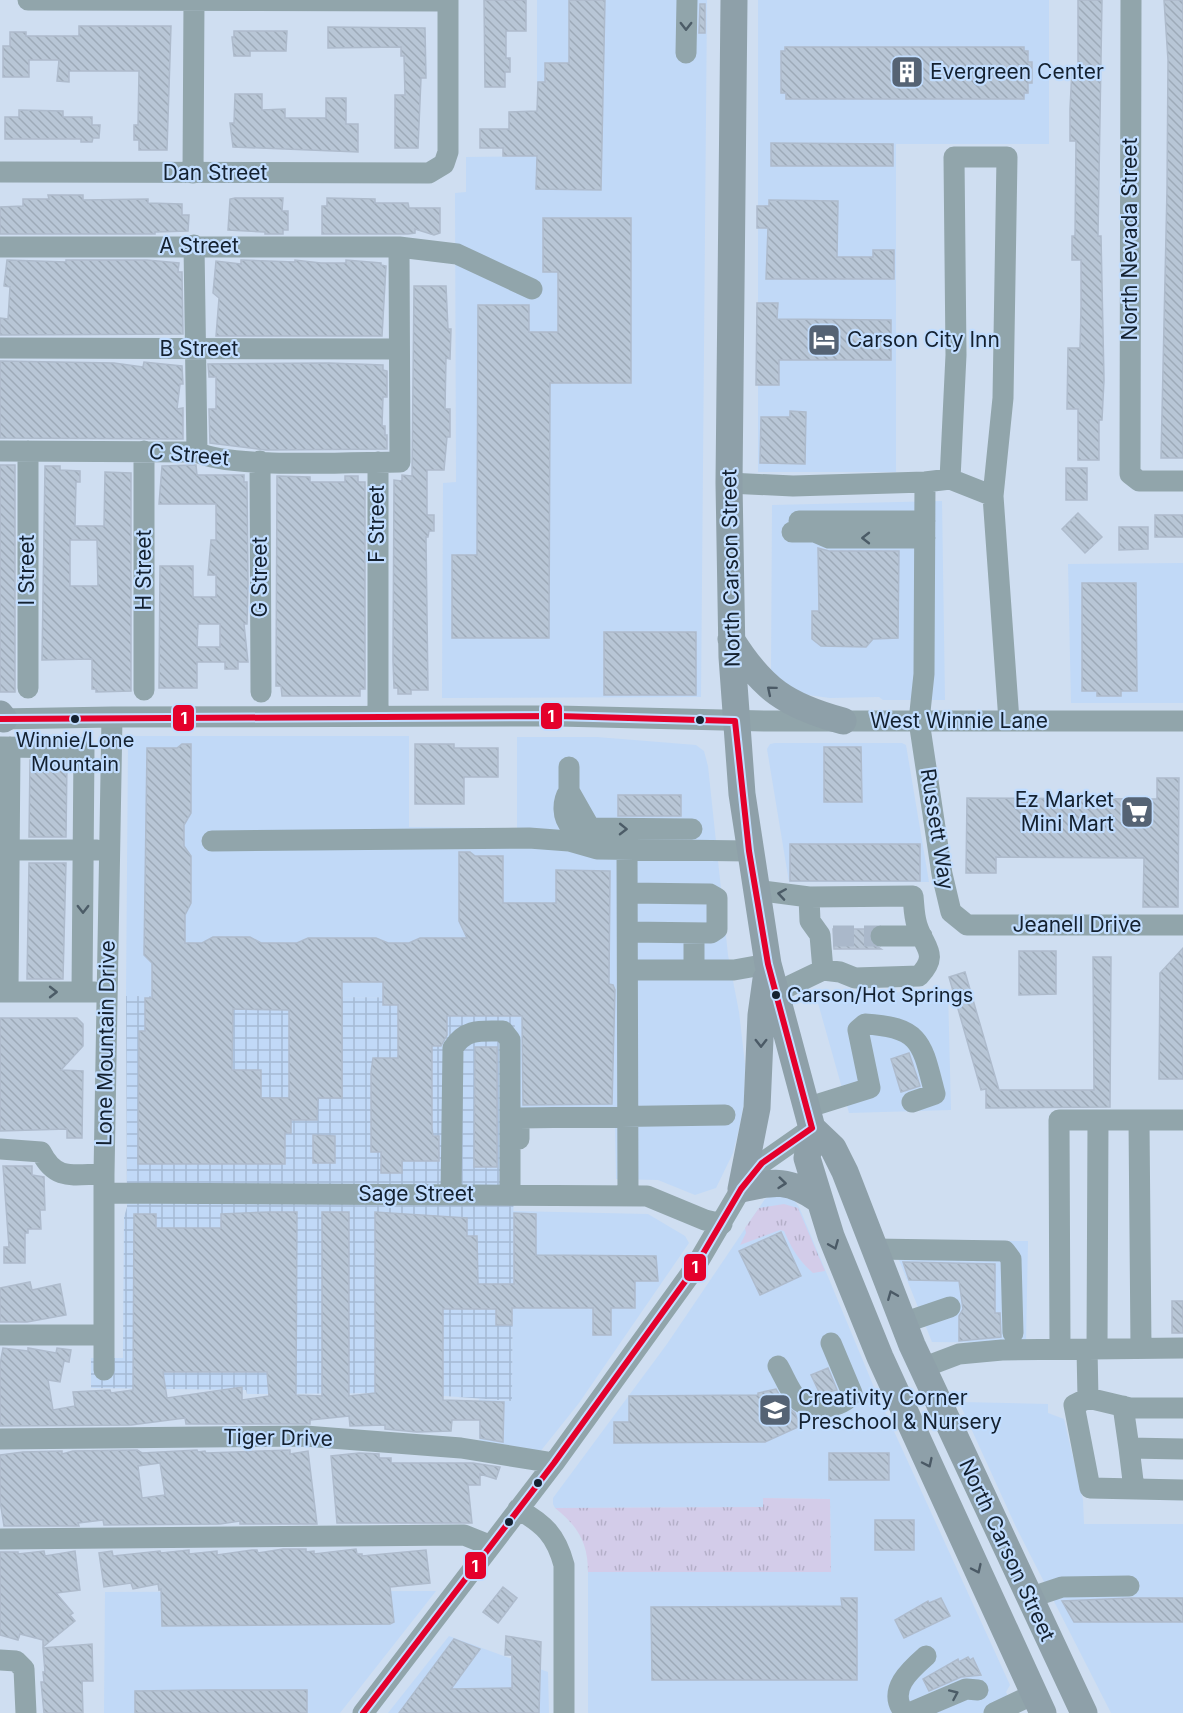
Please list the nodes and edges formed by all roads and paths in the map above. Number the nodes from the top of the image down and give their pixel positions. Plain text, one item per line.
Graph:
1 (28, 0) edge
2 (48, 0) edge
3 (687, 0) edge
4 (734, 0) edge
5 (1131, 0) edge
6 (194, 1) edge
7 (448, 1) edge
8 (686, 53) dead end
9 (0, 172) edge
10 (193, 173) junction
11 (194, 245) junction
12 (0, 247) edge
13 (399, 247) junction
14 (532, 289) dead end
15 (0, 348) edge
16 (196, 348) junction
17 (399, 350) junction
18 (0, 451) edge
19 (28, 451) junction
20 (144, 451) junction
21 (197, 452) junction
22 (260, 461) junction
23 (378, 462) junction
24 (950, 479) junction
25 (925, 482) junction
26 (1183, 482) edge
27 (729, 483) junction
28 (993, 496) junction
29 (792, 526) dead end
30 (925, 529) junction
31 (731, 639) junction
32 (28, 688) dead end
33 (144, 690) dead end
34 (261, 692) dead end
35 (378, 716) junction
36 (112, 717) junction
37 (2, 718) edge
38 (735, 721) junction
39 (843, 721) junction
40 (919, 721) junction
41 (1009, 721) junction
42 (1183, 721) edge
43 (5, 747) edge
44 (569, 766) dead end
45 (692, 829) dead end
46 (212, 841) dead end
47 (627, 849) junction
48 (5, 850) edge
49 (83, 850) junction
50 (110, 850) junction
51 (749, 852) junction
52 (945, 887) junction
53 (756, 890) junction
54 (628, 893) junction
55 (913, 896) junction
56 (809, 897) junction
57 (971, 925) joint
58 (1183, 925) edge
59 (628, 932) junction
60 (694, 933) junction
61 (881, 936) tunnel mouth
62 (922, 936) junction
63 (768, 964) junction
64 (628, 970) junction
65 (694, 970) junction
66 (823, 970) junction
67 (4, 992) edge
68 (82, 992) junction
69 (106, 992) junction
70 (775, 993) junction
71 (912, 1102) dead end
72 (725, 1115) dead end
73 (628, 1118) junction
74 (809, 1118) junction
75 (1098, 1120) junction
76 (1139, 1120) junction
77 (1183, 1120) edge
78 (0, 1149) edge
79 (104, 1184) junction
80 (741, 1189) junction
81 (451, 1195) junction
82 (515, 1195) junction
83 (628, 1196) junction
84 (819, 1200) junction
85 (723, 1224) junction
86 (874, 1249) junction
87 (950, 1307) dead end
88 (903, 1323) junction
89 (867, 1327) junction
90 (1014, 1332) dead end
91 (0, 1335) edge
92 (102, 1335) junction
93 (831, 1343) dead end
94 (1141, 1348) junction
95 (1183, 1348) edge
96 (1060, 1349) junction
97 (1092, 1349) junction
98 (778, 1366) dead end
99 (922, 1368) junction
100 (104, 1370) dead end
101 (1088, 1398) junction
102 (1123, 1406) junction
103 (1183, 1408) edge
104 (0, 1439) edge
105 (1129, 1448) junction
106 (1183, 1449) edge
107 (554, 1463) junction
108 (1134, 1489) junction
109 (1183, 1490) edge
110 (984, 1502) junction
111 (518, 1509) junction
112 (953, 1516) junction
113 (0, 1539) edge
114 (489, 1545) junction
115 (1129, 1586) dead end
116 (1029, 1598) junction
117 (926, 1656) dead end
118 (0, 1660) edge
119 (1068, 1679) junction
120 (978, 1690) dead end
121 (1039, 1703) edge
122 (26, 1713) edge
123 (363, 1713) edge
124 (564, 1713) edge
125 (994, 1713) edge
126 (1084, 1713) edge

1 - 2 street
2 - 6 street
3 -> 8 street
4 - 27 main road, North Carson Street
5 - 26 street, North Nevada Street
6 - 7 street
6 - 10 street
7 - 10 street, Dan Street
9 - 10 street, Dan Street
11 - 12 street, A Street
11 - 13 street, A Street
11 - 16 street
13 - 14 street, A Street
13 - 17 street, F Street
15 - 16 street, B Street
16 - 17 street, B Street
16 - 21 street
17 - 23 street, F Street
18 - 19 street, C Street
19 - 20 street, C Street
19 - 32 street, I Street
20 - 21 street, C Street
20 - 33 street, H Street
21 - 22 street, C Street
22 - 23 street, C Street
22 - 34 street, G Street
23 - 35 street, F Street
24 - 25 street
24 - 28 street
24 - 28 street
25 - 27 street
25 - 30 street, Russett Way
27 - 31 main road, North Carson Street
28 - 41 street
29 - 30 street
30 - 40 street, Russett Way
31 - 38 main road, North Carson Street
39 -> 31 main road
35 - 36 street, West Winnie Lane
35 - 38 street, West Winnie Lane
36 - 37 street, West Winnie Lane
36 - 50 street, Lone Mountain Drive
38 - 39 street, West Winnie Lane
38 - 51 main road, North Carson Street
39 - 40 street, West Winnie Lane
40 - 41 street, West Winnie Lane
40 - 52 street, Russett Way
41 - 42 street, West Winnie Lane
43 - 48 street
43 - 49 street
44 -> 45 street
46 - 47 street
47 - 51 street
47 - 54 street
48 - 49 street
48 - 67 street
49 - 50 street
49 -> 68 street
50 - 69 street, Lone Mountain Drive
51 - 53 main road, North Carson Street
52 - 55 street
52 - 57 street, Russett Way
56 -> 53 street
53 - 63 main road, North Carson Street
54 - 59 street
54 - 60 street
55 - 56 street
55 - 62 street
56 - 66 street
57 - 58 street, Jeanell Drive
59 - 60 street
59 - 64 street
60 - 65 street
61 - 62 street
62 - 66 street
63 - 65 street
63 - 70 main road, North Carson Street
63 -> 80 main road
64 - 65 street
64 - 73 street
66 - 70 street
67 -> 68 street
68 - 69 street
69 - 79 street, Lone Mountain Drive
70 - 74 main road, North Carson Street
71 - 74 street
72 - 73 street
73 - 82 street
73 - 83 street
74 - 80 street
74 - 84 main road, North Carson Street
74 - 86 main road, North Carson Street
75 - 76 street
75 - 96 street
75 - 97 street
76 - 77 street
76 - 94 street
78 - 79 street, Sage Street
79 - 81 street, Sage Street
79 - 92 street, Lone Mountain Drive
80 -> 84 main road
80 - 85 street
81 - 82 street, Sage Street
81 - 82 street
82 - 83 street, Sage Street
83 - 85 street, Sage Street
84 -> 89 main road, North Carson Street
85 - 107 street
88 -> 86 main road, North Carson Street
86 - 90 street
87 - 88 street
88 - 89 main road
88 - 99 main road, North Carson Street
89 -> 112 main road, North Carson Street
91 - 92 street
92 - 100 street, Lone Mountain Drive
93 - 98 street
94 - 95 street
94 - 97 street
96 - 97 street
96 - 99 street
97 - 101 street
99 - 110 main road, North Carson Street
101 - 102 street
101 - 108 street
102 - 103 street
102 - 105 street
104 - 107 street, Tiger Drive
105 - 106 street
105 - 108 street
107 - 111 street
108 - 109 street
110 - 112 main road
110 - 116 main road, North Carson Street
111 - 114 street
111 - 124 street
112 -> 121 main road, North Carson Street
113 - 114 street
114 - 123 street
115 - 116 street
116 - 119 main road, North Carson Street
117 -> 120 street
118 - 122 street
119 - 121 main road
119 - 126 main road, North Carson Street
121 - 125 street

